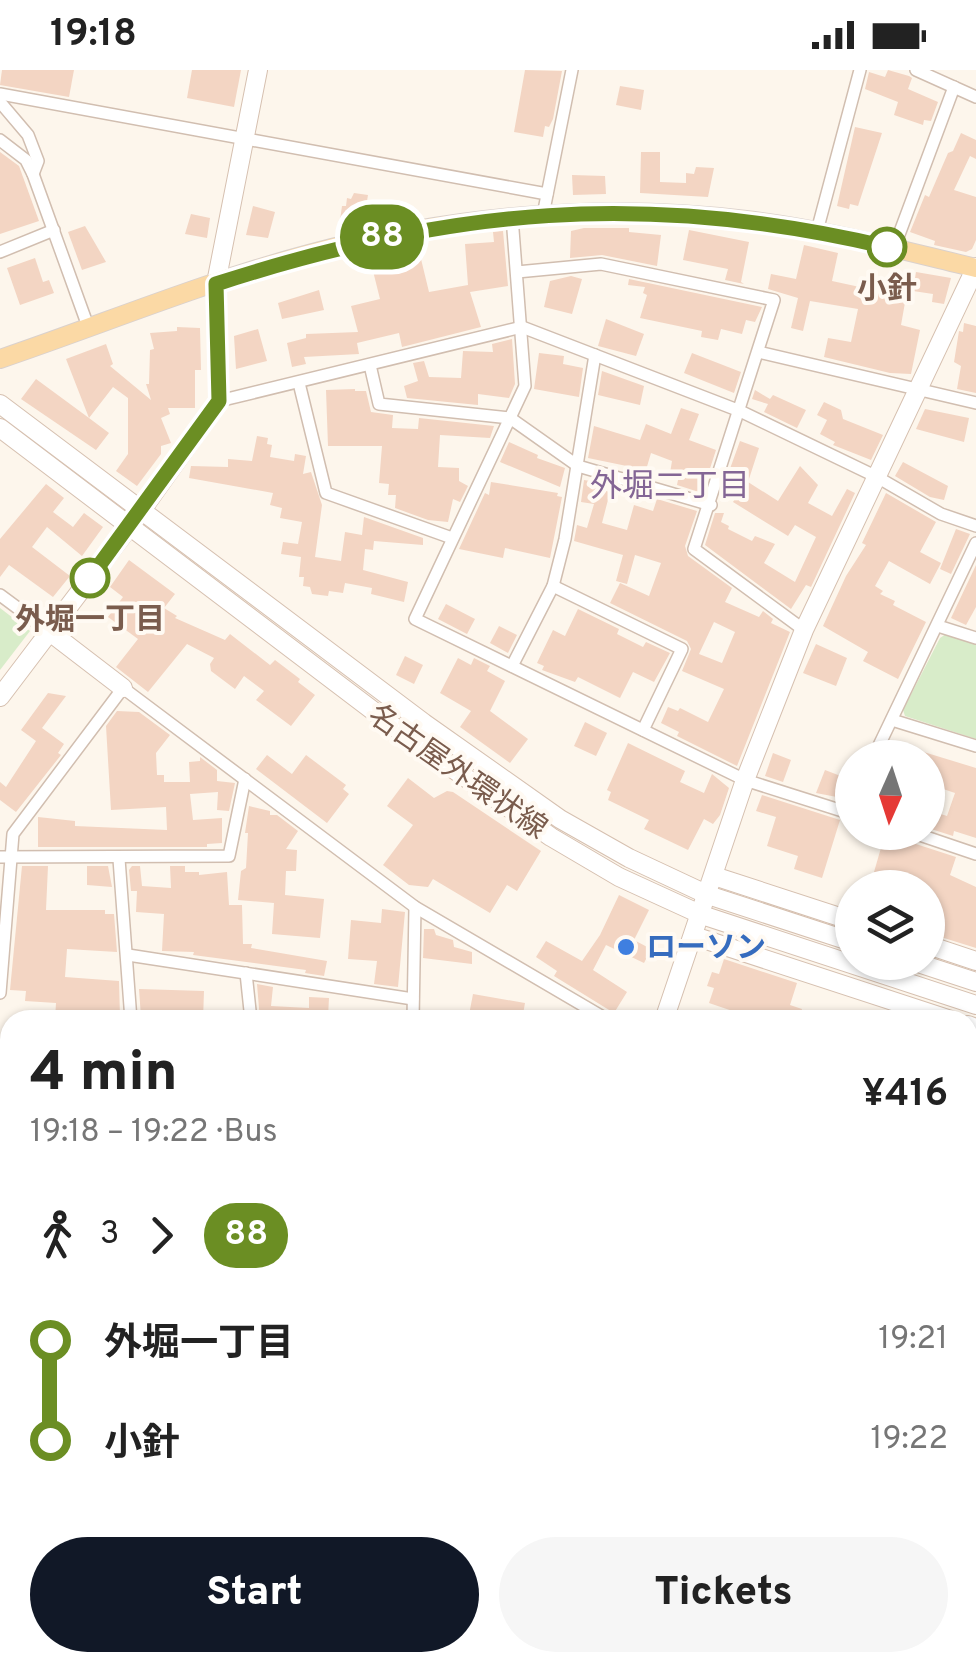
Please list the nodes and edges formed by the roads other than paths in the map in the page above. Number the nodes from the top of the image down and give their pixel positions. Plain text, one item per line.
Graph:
1 (258, 70) edge
2 (572, 70) edge
3 (860, 70) edge
4 (916, 70) edge
5 (954, 87) junction
6 (0, 94) edge
7 (976, 97) edge
8 (0, 102) edge
9 (246, 138) junction
10 (0, 140) edge
11 (33, 174) junction
12 (547, 194) junction
13 (543, 215) junction
14 (512, 217) junction
15 (54, 230) junction
16 (818, 231) junction
17 (894, 248) junction
18 (0, 252) edge
19 (976, 267) edge
20 (518, 272) junction
21 (216, 284) junction
22 (522, 327) junction
23 (89, 329) junction
24 (758, 352) junction
25 (595, 355) junction
26 (0, 358) edge
27 (370, 365) junction
28 (299, 382) junction
29 (916, 390) junction
30 (219, 401) junction
31 (976, 403) edge
32 (0, 404) edge
33 (740, 411) junction
34 (510, 418) junction
35 (0, 428) edge
36 (578, 466) junction
37 (877, 477) junction
38 (711, 505) junction
39 (135, 518) junction
40 (976, 526) edge
41 (452, 538) junction
42 (976, 543) edge
43 (553, 586) junction
44 (0, 595) edge
45 (938, 626) junction
46 (804, 630) junction
47 (50, 632) junction
48 (976, 638) edge
49 (512, 666) junction
50 (124, 688) junction
51 (0, 697) edge
52 (892, 720) junction
53 (642, 730) junction
54 (882, 740) edge
55 (976, 746) edge
56 (245, 779) junction
57 (745, 780) junction
58 (835, 808) edge
59 (945, 844) edge
60 (976, 854) edge
61 (5, 857) edge
62 (118, 859) junction
63 (711, 886) junction
64 (414, 906) junction
65 (702, 915) junction
66 (835, 917) edge
67 (835, 935) edge
68 (694, 936) junction
69 (945, 951) edge
70 (128, 955) junction
71 (976, 961) edge
72 (945, 972) edge
73 (246, 973) junction
74 (974, 982) edge
75 (0, 993) edge
76 (413, 999) junction
77 (970, 1003) edge
78 (131, 1010) edge
79 (250, 1010) edge
80 (414, 1010) edge
81 (591, 1010) edge
82 (668, 1010) edge
83 (920, 1010) edge

1 - 9 main road
2 - 12 street
3 - 16 street
4 - 5 street
5 - 7 street
5 - 17 street
6 - 9 street
8 - 11 street
9 - 12 street
9 - 21 main road
10 - 11 street
11 - 15 street
12 - 13 street
13 - 14 main road
13 - 16 main road
14 - 20 street
14 - 21 main road
15 - 18 street
15 - 23 street
16 - 17 main road
17 - 19 main road
19 - 29 main road
20 - 22 street
20 - 24 street
21 - 23 main road
21 - 30 main road
22 - 25 street
22 - 27 street
22 - 34 street
23 - 26 main road
24 - 29 street
24 - 33 street
25 - 33 street
25 - 36 street
27 - 28 street
27 - 34 street
28 - 30 street
28 - 41 street
29 - 31 street
29 - 37 main road
30 - 39 main road
32 - 39 main road, 名古屋外環状線
33 - 37 street
33 - 38 street
34 - 36 street
34 - 41 street
35 - 39 main road, 名古屋外環状線
36 - 38 street
36 - 43 street
37 - 40 street
37 - 46 main road
38 - 46 street
39 - 47 main road
39 - 63 main road, 名古屋外環状線
39 - 65 main road, 名古屋外環状線
41 - 49 street
42 - 45 street
43 - 49 street
43 - 53 street
44 - 47 street
45 - 48 street
45 - 52 street
46 - 57 main road
47 - 50 main road
47 - 51 main road
49 - 53 street
50 - 56 street
50 - 61 street
52 - 54 street
52 - 55 street
53 - 57 street
56 - 62 street
56 - 64 street
57 - 58 street
57 - 63 main road
59 - 60 street
61 - 62 street
61 - 75 street
62 - 70 street
63 - 65 main road
63 - 66 main road
63 - 67 main road, 名古屋外環状線
64 - 76 street
64 - 81 street
65 - 68 main road
65 - 77 main road, 名古屋外環状線
68 - 82 main road
68 - 83 main road
69 - 71 main road
70 - 73 street
70 - 78 street
72 - 74 main road
73 - 76 street
73 - 79 street
76 - 80 street

